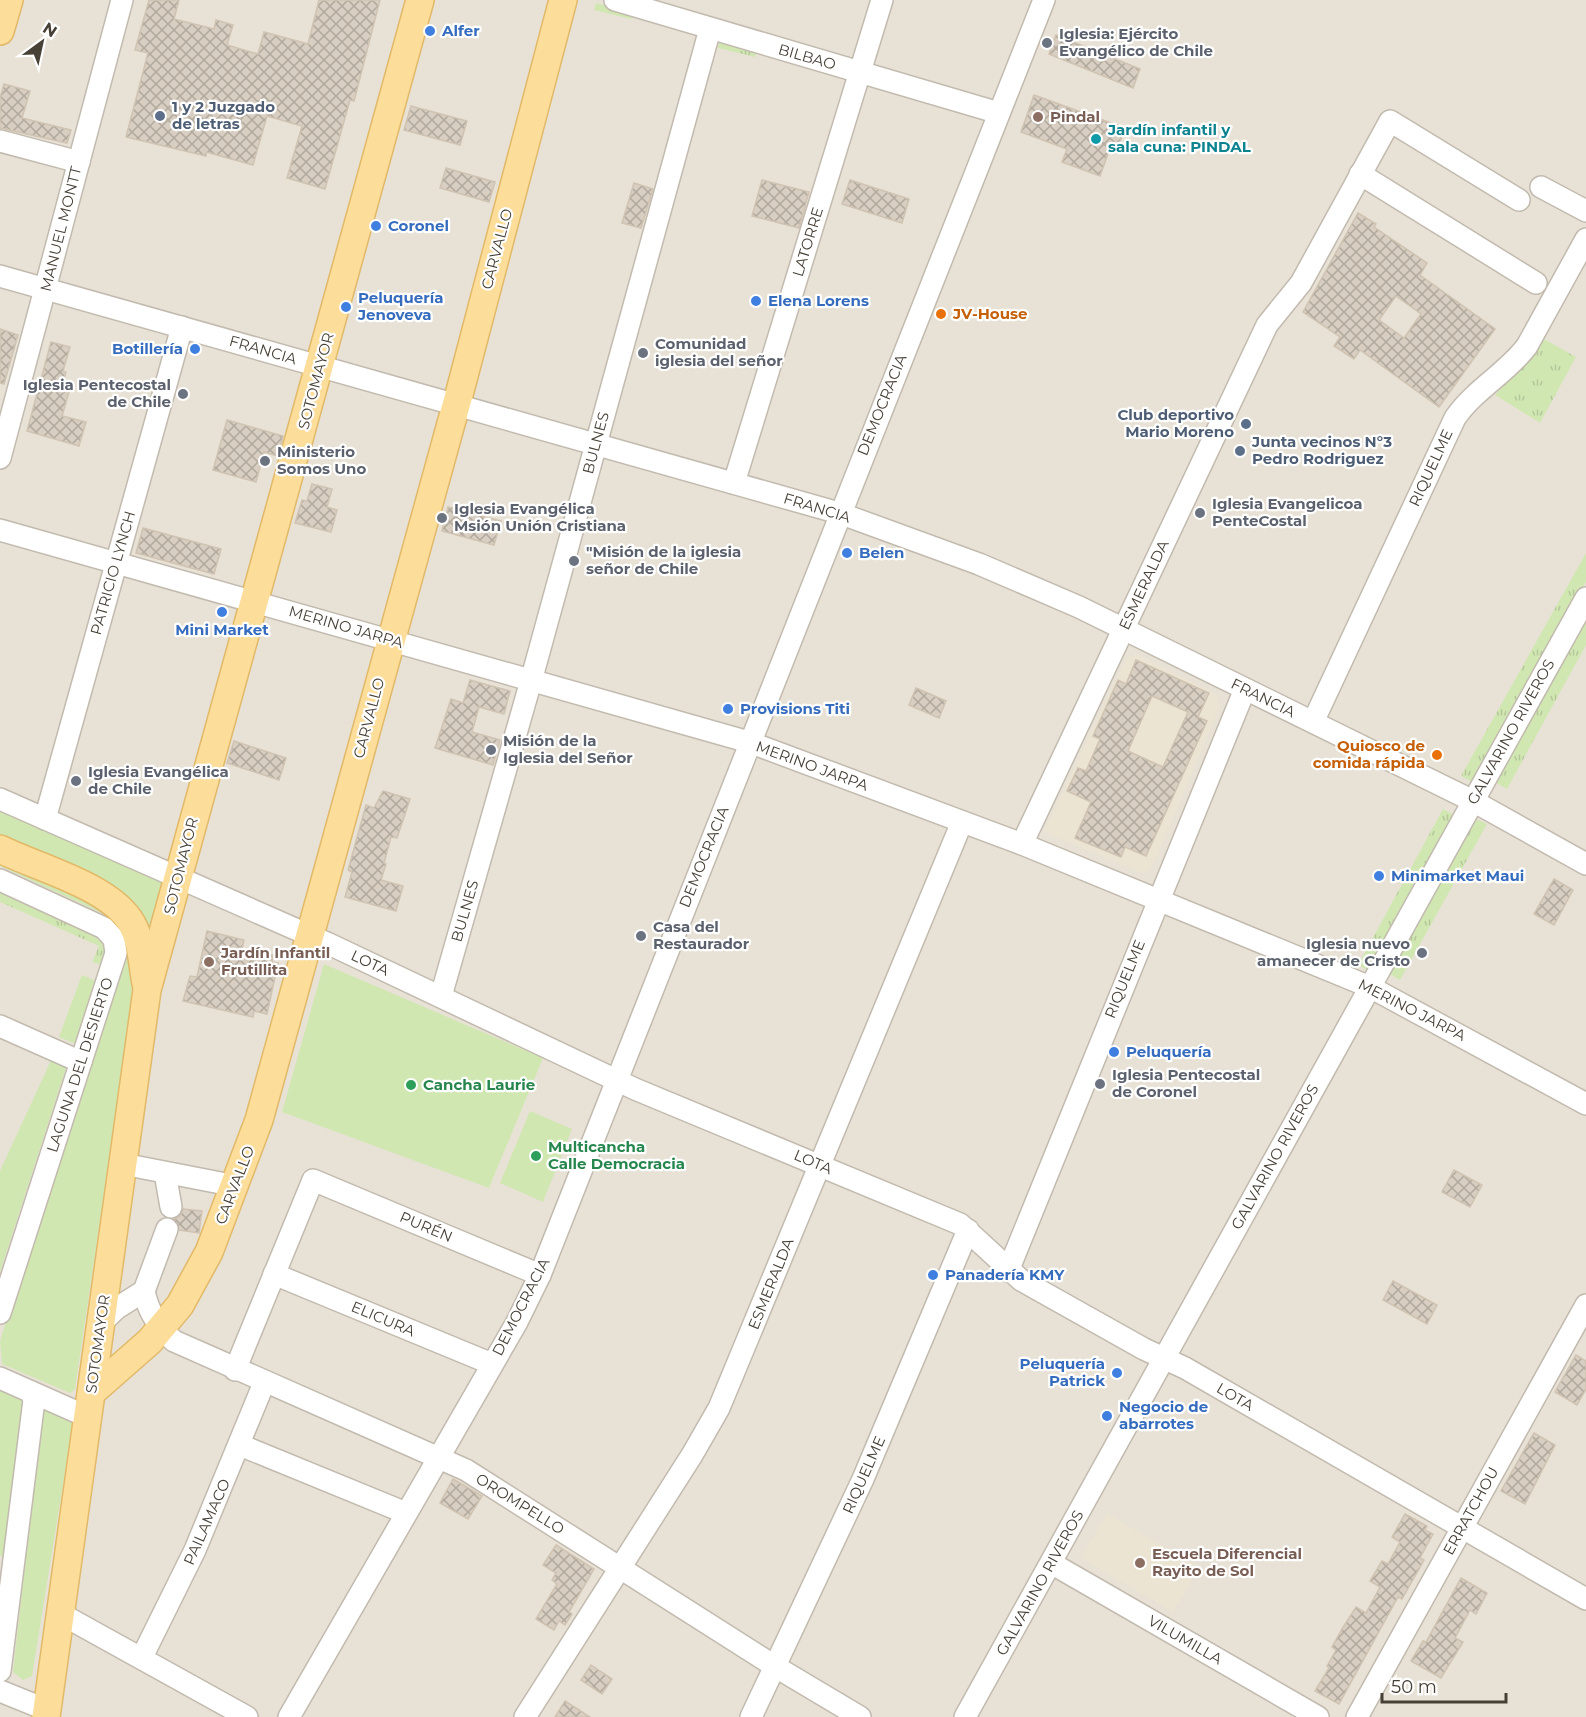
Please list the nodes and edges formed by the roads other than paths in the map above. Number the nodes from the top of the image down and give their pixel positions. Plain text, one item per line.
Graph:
1 (9, 0) edge
2 (122, 0) edge
3 (420, 0) edge
4 (563, 0) edge
5 (615, 0) edge
6 (882, 0) edge
7 (1044, 0) edge
8 (710, 29) junction
9 (0, 31) edge
10 (860, 72) junction
11 (999, 112) junction
12 (0, 141) edge
13 (79, 162) junction
14 (1360, 174) junction
15 (1541, 187) dead end
16 (1519, 200) dead end
17 (1586, 211) edge
18 (1586, 239) edge
19 (0, 276) edge
20 (1536, 283) dead end
21 (46, 289) junction
22 (182, 327) junction
23 (321, 367) junction
24 (456, 405) junction
25 (595, 444) junction
26 (0, 458) edge
27 (734, 483) junction
28 (839, 513) junction
29 (0, 530) edge
30 (117, 561) junction
31 (1586, 598) edge
32 (255, 600) junction
33 (1123, 629) junction
34 (390, 640) junction
35 (531, 681) junction
36 (1245, 689) junction
37 (1313, 722) junction
38 (749, 742) junction
39 (0, 799) edge
40 (1473, 801) junction
41 (45, 819) junction
42 (962, 822) junction
43 (1022, 844) junction
44 (0, 849) edge
45 (1586, 864) edge
46 (177, 876) junction
47 (0, 880) edge
48 (1158, 899) junction
49 (310, 935) junction
50 (1370, 987) junction
51 (147, 990) junction
52 (441, 996) junction
53 (0, 1026) edge
54 (81, 1062) junction
55 (616, 1078) junction
56 (1586, 1104) edge
57 (123, 1164) junction
58 (820, 1165) junction
59 (165, 1173) junction
60 (236, 1186) junction
61 (171, 1207) dead end
62 (167, 1229) dead end
63 (968, 1230) junction
64 (1008, 1271) junction
65 (274, 1274) junction
66 (540, 1275) junction
67 (144, 1291) junction
68 (1586, 1305) edge
69 (0, 1313) edge
70 (101, 1323) junction
71 (161, 1329) junction
72 (1164, 1358) junction
73 (492, 1364) junction
74 (235, 1370) junction
75 (0, 1378) edge
76 (264, 1383) junction
77 (32, 1392) junction
78 (90, 1405) junction
79 (240, 1445) junction
80 (438, 1457) junction
81 (406, 1513) junction
82 (1462, 1527) junction
83 (1052, 1563) junction
84 (6, 1568) edge
85 (620, 1568) junction
86 (1586, 1599) edge
87 (61, 1614) junction
88 (142, 1657) junction
89 (776, 1667) junction
90 (0, 1671) edge
91 (0, 1691) edge
92 (46, 1713) edge
93 (247, 1717) edge
94 (289, 1717) edge
95 (525, 1717) edge
96 (751, 1717) edge
97 (860, 1717) edge
98 (965, 1717) edge
99 (1318, 1717) edge
100 (1357, 1717) edge

1 - 9 main road
2 - 13 street, MANUEL MONTT
3 - 23 main road, SOTOMAYOR
4 - 24 main road, CARVALLO
5 - 8 street, BILBAO
6 - 10 street, LATORRE
7 - 11 street, DEMOCRACIA
8 - 10 street, BILBAO
8 - 25 street, BULNES
10 - 11 street, BILBAO
10 - 27 street, LATORRE
11 - 28 street, DEMOCRACIA
12 - 13 street
13 - 21 street, MANUEL MONTT
14 - 16 street, ESMERALDA
14 - 20 street
14 - 33 street, ESMERALDA
15 - 17 street
18 - 37 street, RIQUELME
19 - 21 street, FRANCIA
21 - 22 street, FRANCIA
21 - 26 street, MANUEL MONTT
22 - 23 street, FRANCIA
22 - 30 street, PATRICIO LYNCH
23 - 24 street, FRANCIA
23 - 32 main road, SOTOMAYOR
24 - 25 street, FRANCIA
24 - 34 main road, CARVALLO
25 - 27 street, FRANCIA
25 - 35 street, BULNES
27 - 28 street, FRANCIA
28 - 33 street, FRANCIA
28 - 38 street, DEMOCRACIA
29 - 30 street, MERINO JARPA
30 - 32 street, MERINO JARPA
30 - 41 street, PATRICIO LYNCH
31 - 40 street, GALVARINO RIVEROS
32 - 34 street, MERINO JARPA
32 - 46 main road, SOTOMAYOR
33 - 36 street, FRANCIA
33 - 43 street, ESMERALDA
34 - 35 street, MERINO JARPA
34 - 49 main road, CARVALLO
35 - 38 street, MERINO JARPA
35 - 52 street, BULNES
36 - 37 street, FRANCIA
36 - 48 street, RIQUELME
37 - 40 street, FRANCIA
38 - 42 street, MERINO JARPA
38 - 55 street, DEMOCRACIA
39 - 41 street, LOTA
40 - 45 street, FRANCIA
40 - 50 street, GALVARINO RIVEROS
41 - 46 street, LOTA
42 - 43 street, MERINO JARPA
42 - 58 street, ESMERALDA
43 - 48 street, MERINO JARPA
44 - 51 main road
46 - 49 street, LOTA
46 - 51 main road, SOTOMAYOR
47 - 54 street, LAGUNA DEL DESIERTO
48 - 50 street, MERINO JARPA
48 - 64 street, RIQUELME
49 - 52 street, LOTA
49 - 60 main road, CARVALLO
50 - 56 street, MERINO JARPA
50 - 72 street, GALVARINO RIVEROS
51 - 57 main road, SOTOMAYOR
52 - 55 street, LOTA
53 - 54 street
54 - 69 street, LAGUNA DEL DESIERTO
55 - 58 street, LOTA
55 - 66 street, DEMOCRACIA
57 - 59 street
57 - 70 main road, SOTOMAYOR
58 - 63 street, LOTA
58 - 85 street, ESMERALDA
59 - 60 street
59 - 61 street
60 - 71 main road, CARVALLO
62 - 67 street
63 - 64 street, LOTA
63 - 89 street, RIQUELME
64 - 72 street, LOTA
65 - 66 street, PURÉN
65 - 73 street, ELICURA
65 - 74 street
66 - 73 street, DEMOCRACIA
67 - 70 street
67 - 71 street
68 - 82 street, ERRATCHOU
70 - 78 main road, SOTOMAYOR
71 - 74 street, OROMPELLO
71 - 78 main road, CARVALLO
72 - 82 street, LOTA
72 - 83 street, GALVARINO RIVEROS
73 - 80 street, DEMOCRACIA
74 - 76 street, OROMPELLO
75 - 77 street
76 - 79 street, PAILAMACO
76 - 80 street, OROMPELLO
77 - 78 street
77 - 84 street
78 - 87 main road, SOTOMAYOR
79 - 81 street
79 - 88 street, PAILAMACO
80 - 81 street, DEMOCRACIA
80 - 85 street, OROMPELLO
81 - 94 street, DEMOCRACIA
82 - 86 street, LOTA
82 - 100 street, ERRATCHOU
83 - 98 street, GALVARINO RIVEROS
83 - 99 street, VILUMILLA
84 - 90 street
85 - 89 street, OROMPELLO
85 - 95 street, ESMERALDA
87 - 88 street
87 - 92 main road, SOTOMAYOR
88 - 93 street
89 - 96 street, RIQUELME
89 - 97 street, OROMPELLO
91 - 92 street

